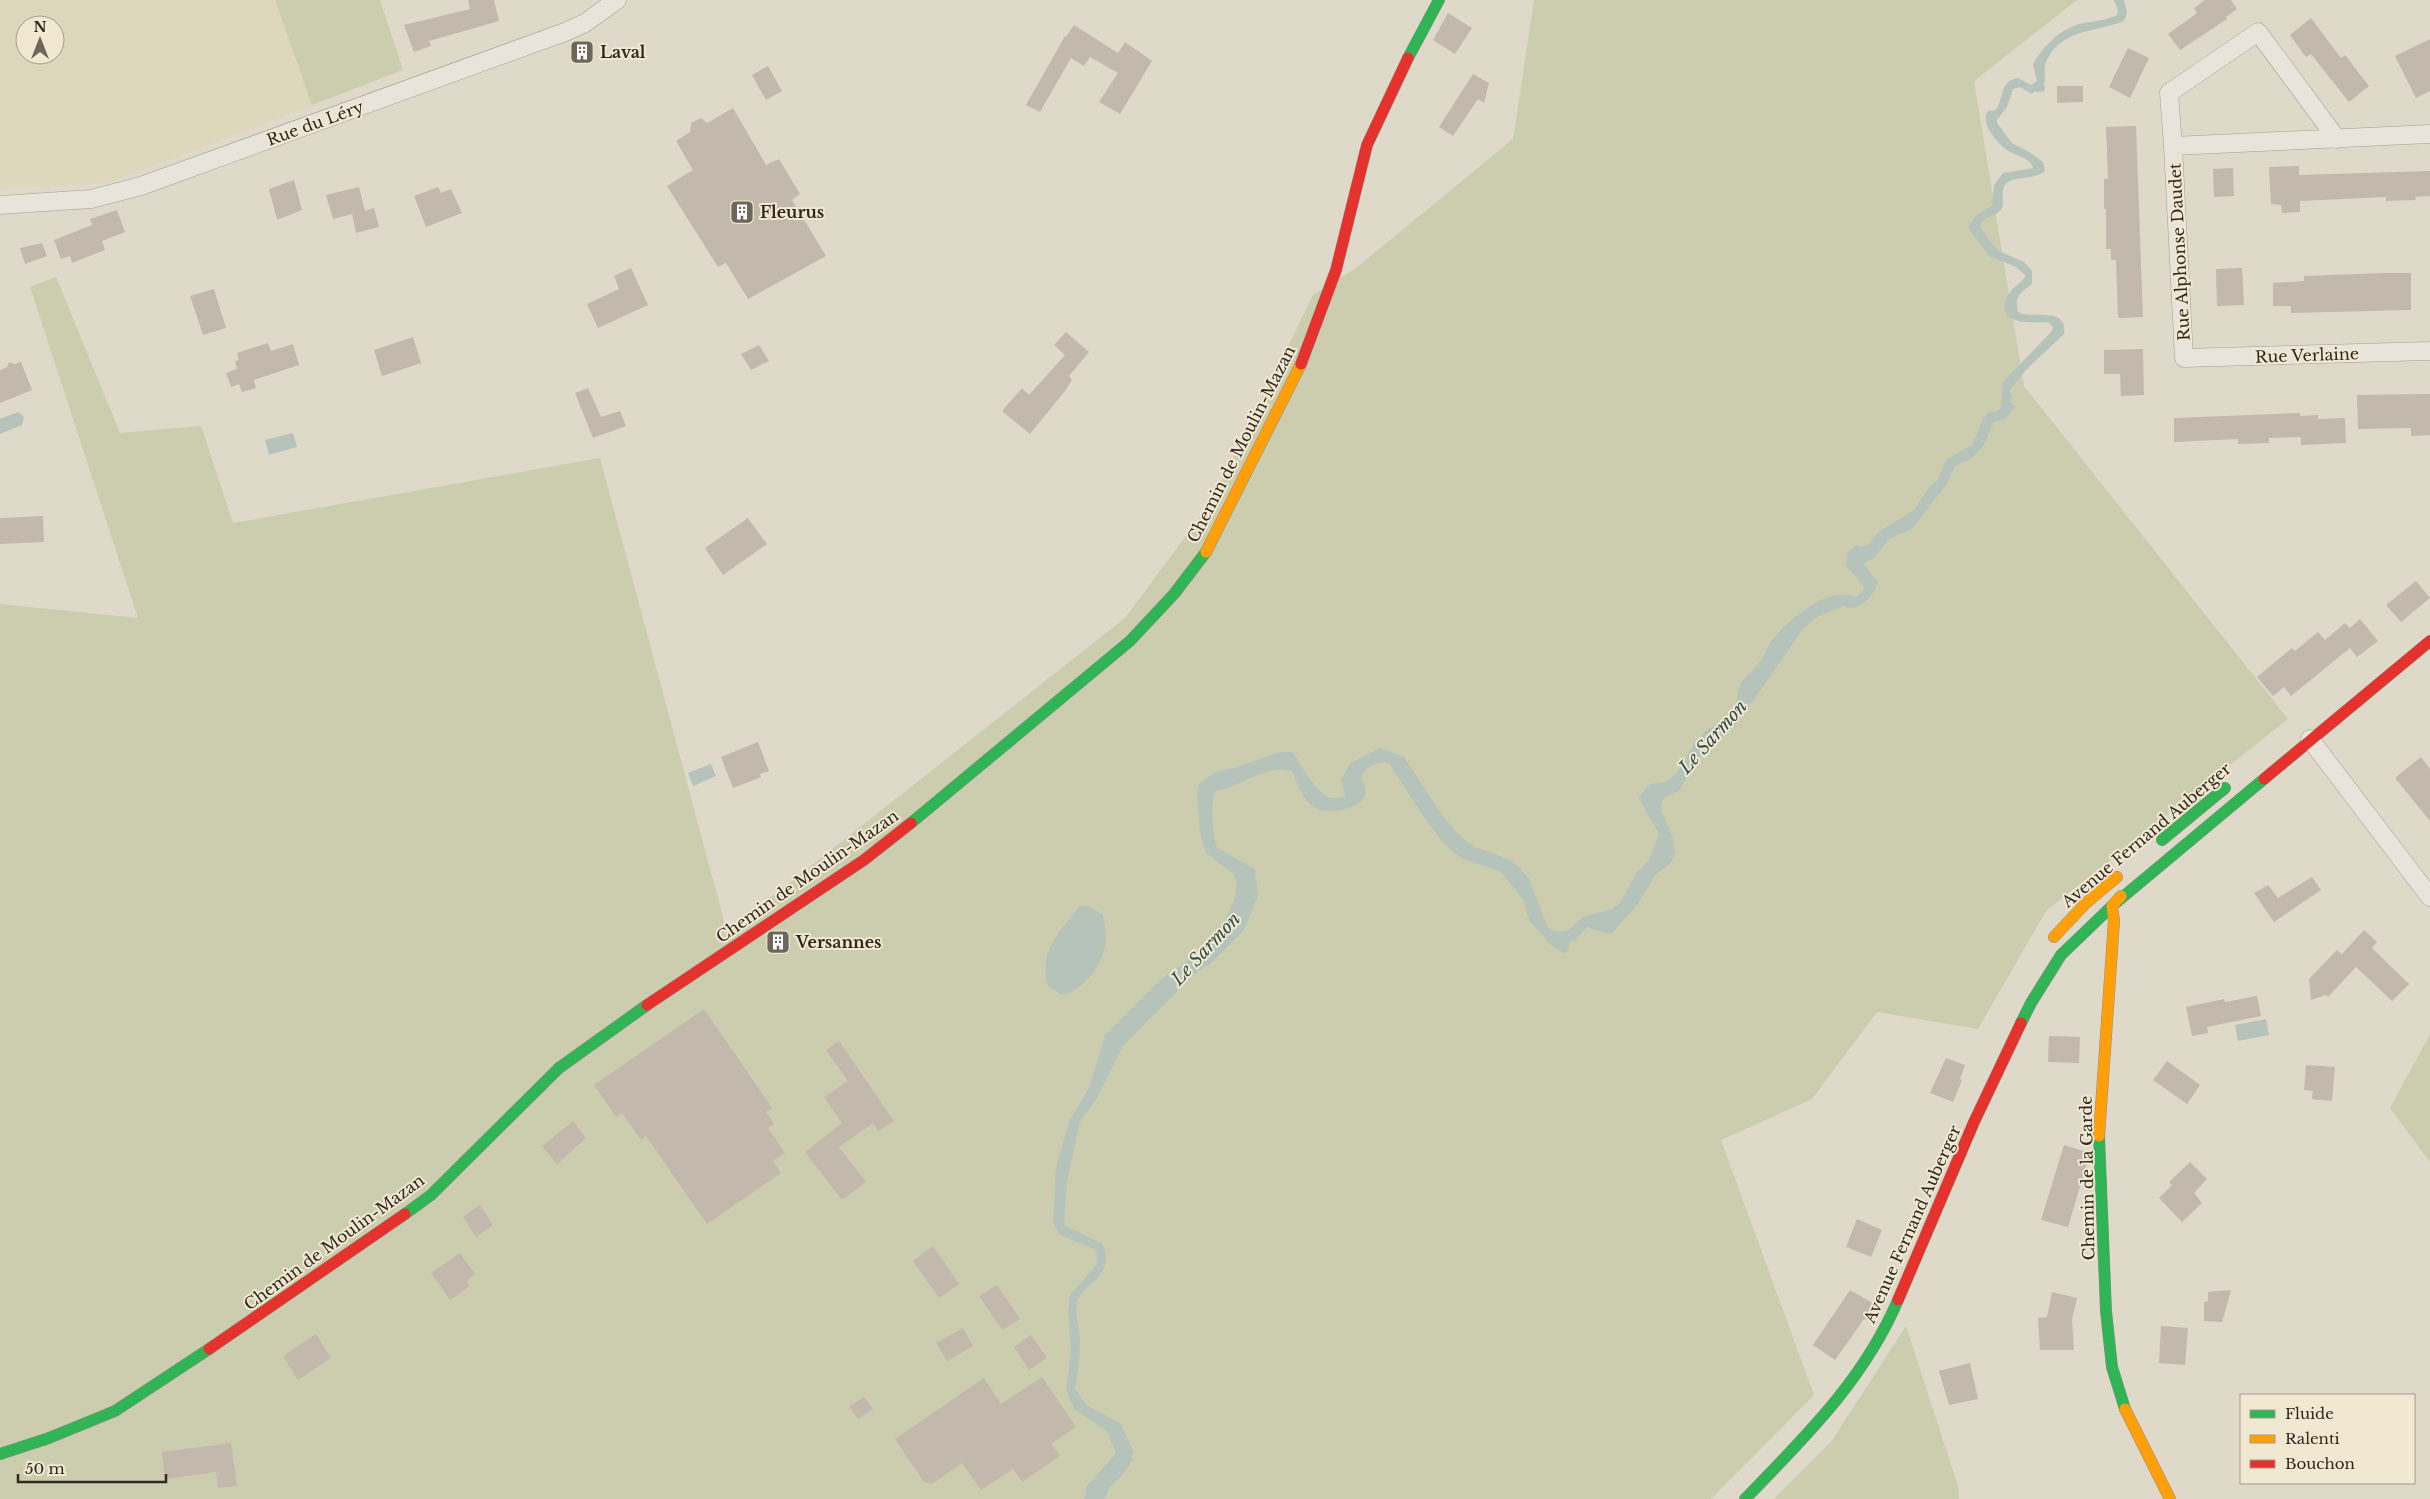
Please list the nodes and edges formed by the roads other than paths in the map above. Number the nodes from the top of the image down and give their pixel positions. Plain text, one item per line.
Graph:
1 (617, 0) edge
2 (1438, 0) edge
3 (2430, 134) edge
4 (2338, 139) junction
5 (2173, 146) junction
6 (0, 205) edge
7 (2430, 351) edge
8 (2184, 358) joint
9 (2430, 641) edge
10 (2310, 739) junction
11 (2271, 758) dead end
12 (2234, 781) dead end
13 (2193, 814) junction
14 (2150, 850) dead end
15 (2128, 868) dead end
16 (2430, 896) edge
17 (2112, 906) junction
18 (2048, 945) dead end
19 (2013, 1011) dead end
20 (1974, 1122) junction
21 (0, 1454) edge
22 (1746, 1499) edge
23 (2170, 1499) edge

1 - 6 street, Rue du Léry
2 - 21 street, Chemin de Moulin-Mazan
3 - 4 street, Rue Alphonse Daudet
4 - 5 street, Rue Alphonse Daudet
4 - 5 street, Rue Alphonse Daudet
5 - 8 street, Rue Alphonse Daudet
7 - 8 street, Rue Verlaine
9 - 10 street, Avenue Fernand Auberger
10 - 11 street, Avenue Fernand Auberger
10 - 16 street
10 - 17 street, Avenue Fernand Auberger
12 - 13 street, Avenue Fernand Auberger
13 - 14 street, Avenue Fernand Auberger
13 - 17 street
15 - 18 street, Avenue Fernand Auberger
17 - 20 street, Avenue Fernand Auberger
17 - 23 street, Chemin de la Garde
19 - 20 street, Avenue Fernand Auberger
20 - 22 street, Avenue Fernand Auberger

